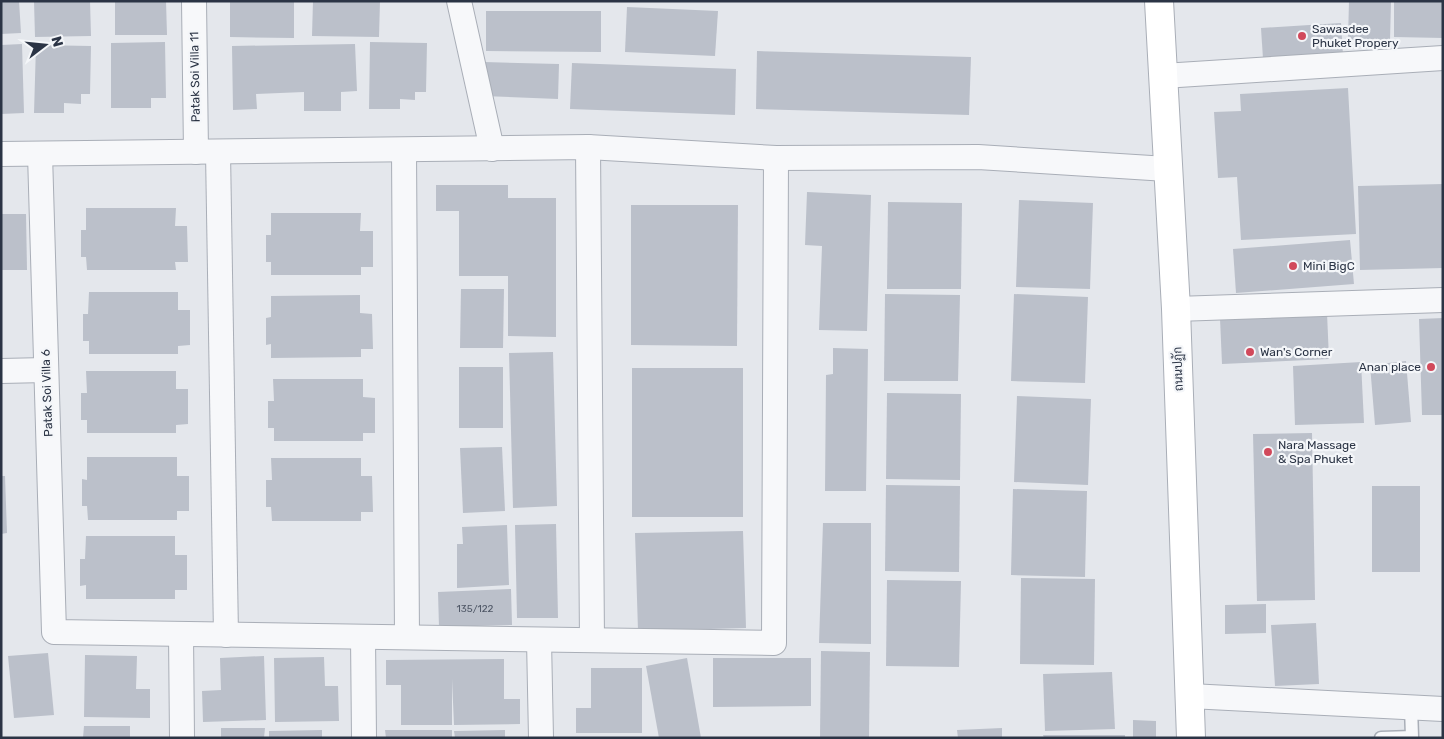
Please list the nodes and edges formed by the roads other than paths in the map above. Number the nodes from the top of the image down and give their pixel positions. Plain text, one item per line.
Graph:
1 (194, 1) edge
2 (459, 1) edge
3 (1159, 1) edge
4 (1443, 58) edge
5 (1163, 76) junction
6 (588, 147) junction
7 (492, 149) junction
8 (404, 150) junction
9 (207, 152) junction
10 (1, 154) edge
11 (40, 154) junction
12 (776, 158) junction
13 (1167, 169) junction
14 (1443, 300) edge
15 (1176, 309) junction
16 (46, 370) junction
17 (1, 371) edge
18 (181, 634) junction
19 (226, 635) junction
20 (363, 637) junction
21 (407, 638) junction
22 (539, 640) junction
23 (592, 640) junction
24 (1190, 696) junction
25 (1411, 708) junction
26 (1443, 709) edge
27 (182, 738) edge
28 (364, 738) edge
29 (541, 738) edge
30 (1191, 738) edge
31 (1381, 738) edge

1 - 9 street, Patak Soi Villa 11
2 - 7 street
3 - 5 main road, ถนนปฏัก
4 - 5 street
5 - 13 main road, ถนนปฏัก
6 - 7 street
6 - 12 street
6 - 23 street
7 - 8 street
8 - 9 street
8 - 21 street
9 - 11 street
9 - 19 street, Patak Soi Villa 11
10 - 11 street
11 - 16 street, Patak Soi Villa 6
12 - 13 street
12 - 23 street
13 - 15 main road, ถนนปฏัก
14 - 15 street
15 - 24 main road, ถนนปฏัก
16 - 17 street
16 - 18 street, Patak Soi Villa 6
18 - 19 street
18 - 27 street
19 - 20 street
20 - 21 street
20 - 28 street
21 - 22 street
22 - 23 street
22 - 29 street
24 - 25 street
24 - 30 main road, ถนนปฏัก
25 - 26 street
25 - 31 lane

